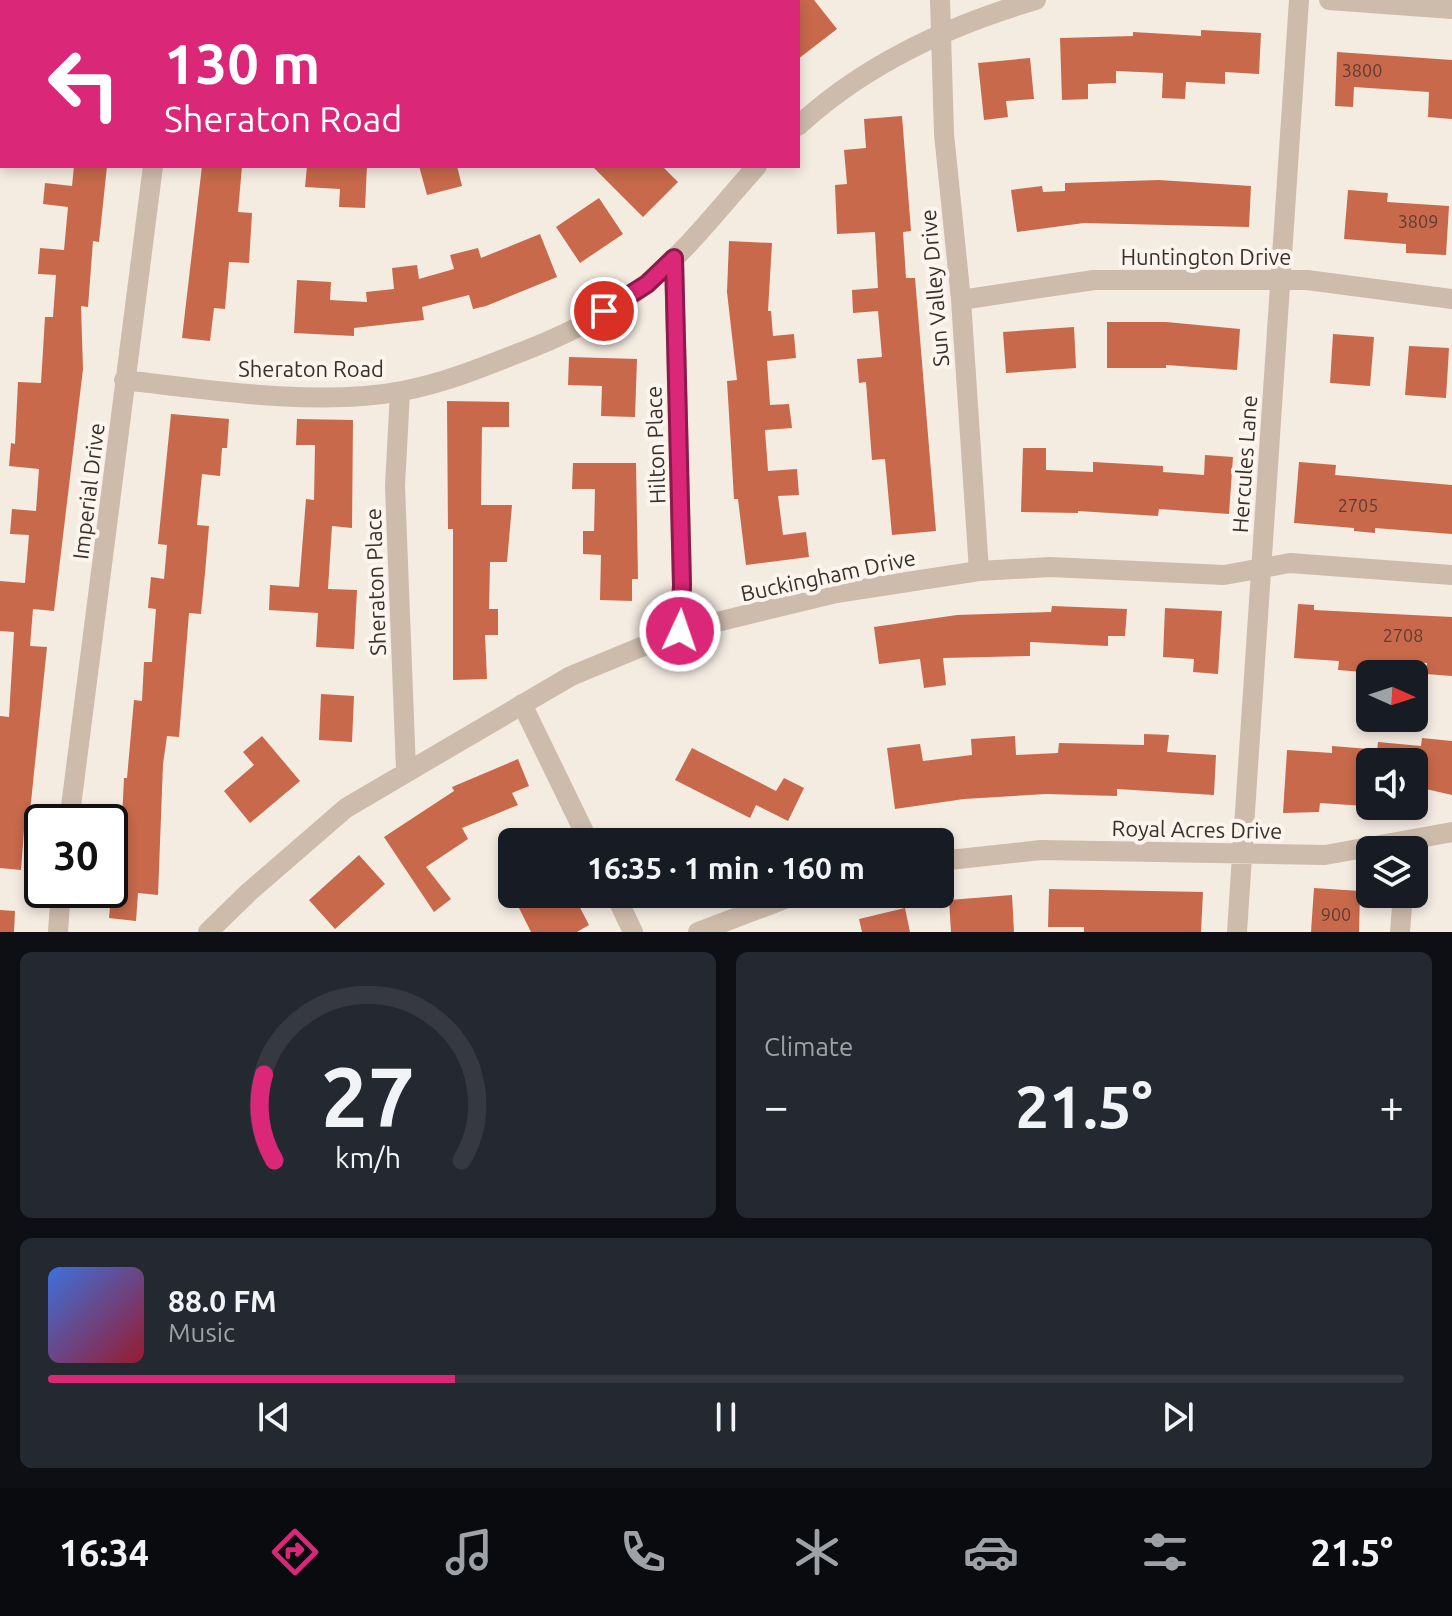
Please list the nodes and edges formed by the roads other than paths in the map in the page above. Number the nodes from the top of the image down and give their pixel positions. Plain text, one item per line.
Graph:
1 (940, 0) edge
2 (1036, 0) edge
3 (1299, 0) edge
4 (1329, 0) edge
5 (1452, 9) edge
6 (939, 37) junction
7 (800, 124) edge
8 (153, 168) edge
9 (755, 168) edge
10 (674, 258) junction
11 (1280, 281) junction
12 (1452, 299) edge
13 (961, 300) junction
14 (124, 380) junction
15 (400, 392) junction
16 (1261, 569) junction
17 (979, 571) junction
18 (1452, 575) edge
19 (680, 631) junction
20 (522, 704) junction
21 (406, 770) junction
22 (71, 804) edge
23 (582, 828) edge
24 (1452, 832) edge
25 (1428, 839) edge
26 (1356, 851) edge
27 (1243, 854) junction
28 (954, 859) edge
29 (60, 908) edge
30 (622, 908) edge
31 (761, 908) edge
32 (1402, 908) edge
33 (58, 932) edge
34 (208, 932) edge
35 (633, 932) edge
36 (698, 932) edge
37 (1237, 932) edge
38 (1400, 932) edge

1 - 6 street, Sun Valley Drive
2 - 6 street
3 - 11 street, Hercules Lane
4 - 5 street
6 - 7 street
6 - 13 street, Sun Valley Drive
8 - 14 street, Imperial Drive
9 - 10 street, Sheraton Road
10 - 15 street, Sheraton Road
10 - 19 street, Hilton Place
11 - 12 street, Huntington Drive
11 - 13 street, Huntington Drive
11 - 16 street, Hercules Lane
13 - 17 street, Sun Valley Drive
14 - 15 street, Sheraton Road
14 - 22 street, Imperial Drive
15 - 21 street, Sheraton Place
16 - 17 street, Buckingham Drive
16 - 18 street, Buckingham Drive
16 - 27 street, Hercules Lane
17 - 19 street, Buckingham Drive
19 - 20 street, Buckingham Drive
20 - 21 street, Buckingham Drive
20 - 23 street
21 - 34 street, Buckingham Drive
24 - 25 street, Royal Acres Drive
26 - 27 street, Royal Acres Drive
27 - 28 street, Royal Acres Drive
27 - 37 street, Hercules Lane
29 - 33 street
30 - 35 street
31 - 36 street
32 - 38 street

